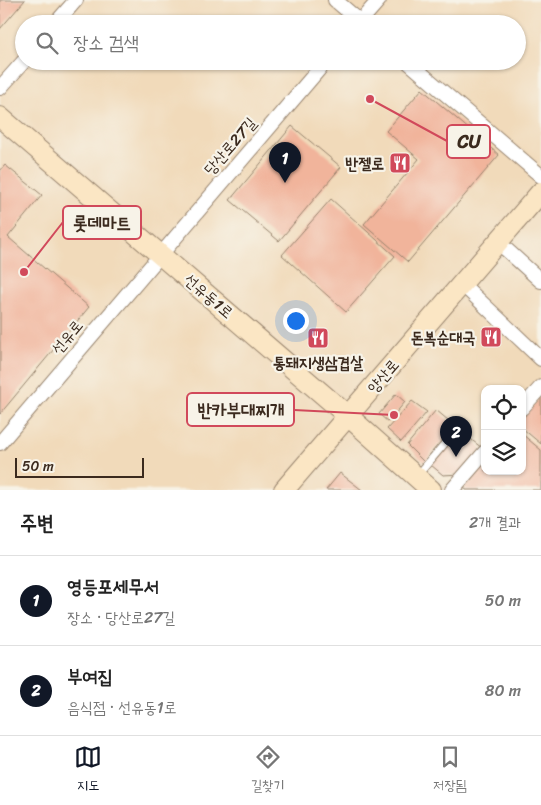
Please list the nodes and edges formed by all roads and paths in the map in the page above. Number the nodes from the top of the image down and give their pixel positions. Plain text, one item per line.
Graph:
1 (76, 0) edge
2 (336, 0) edge
3 (379, 0) edge
4 (63, 15) edge
5 (352, 15) edge
6 (367, 15) edge
7 (16, 70) edge
8 (318, 70) edge
9 (417, 70) edge
10 (0, 88) edge
11 (0, 117) edge
12 (541, 176) edge
13 (541, 192) edge
14 (498, 242) junction
15 (160, 255) junction
16 (541, 281) edge
17 (462, 284) junction
18 (541, 358) edge
19 (541, 387) edge
20 (526, 404) edge
21 (348, 416) junction
22 (457, 429) dead end
23 (0, 443) edge
24 (481, 457) edge
25 (423, 484) edge
26 (284, 490) edge
27 (452, 490) edge

1 - 4 street
2 - 5 street
3 - 6 street
7 - 10 street
8 - 15 street, 당산로27길
9 - 12 street
11 - 15 street, 선유동1로
13 - 14 street, 양산로
14 - 16 street
14 - 17 street, 양산로
15 - 21 street, 선유동1로
15 - 23 street, 선유로
17 - 18 street
17 - 21 street, 양산로
19 - 20 street
21 - 25 street, 선유동1로
21 - 26 street, 양산로
22 - 25 lane, 선유동1로
24 - 27 street

